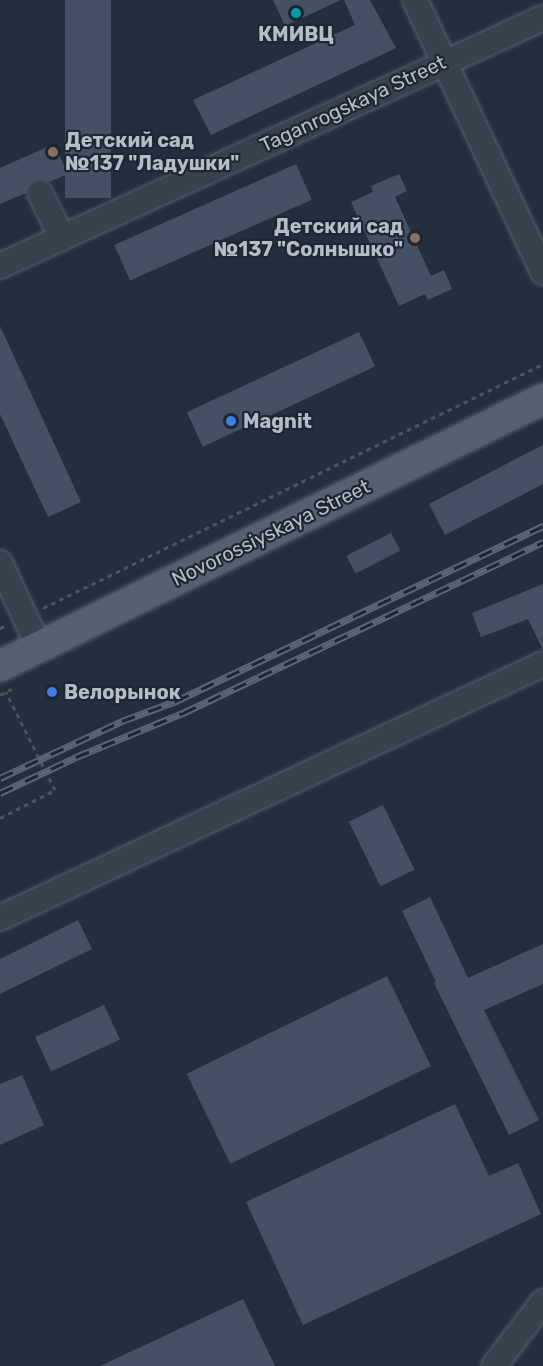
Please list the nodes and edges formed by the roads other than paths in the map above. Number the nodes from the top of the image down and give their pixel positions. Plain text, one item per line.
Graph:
1 (415, 0) edge
2 (543, 18) edge
3 (443, 62) junction
4 (40, 193) dead end
5 (62, 238) junction
6 (0, 266) edge
7 (543, 272) edge
8 (543, 399) edge
9 (0, 563) edge
10 (39, 647) junction
11 (543, 664) edge
12 (3, 679) edge
13 (0, 918) edge
14 (543, 1302) edge
15 (494, 1366) edge

1 - 3 street
2 - 3 street, Taganrogskaya Street
3 - 5 street, Taganrogskaya Street
3 - 7 street
4 - 5 street
5 - 6 street, Taganrogskaya Street
8 - 10 main road, Novorossiyskaya Street
9 - 10 street
10 - 12 main road, Novorossiyskaya Street
11 - 13 street
14 - 15 street

